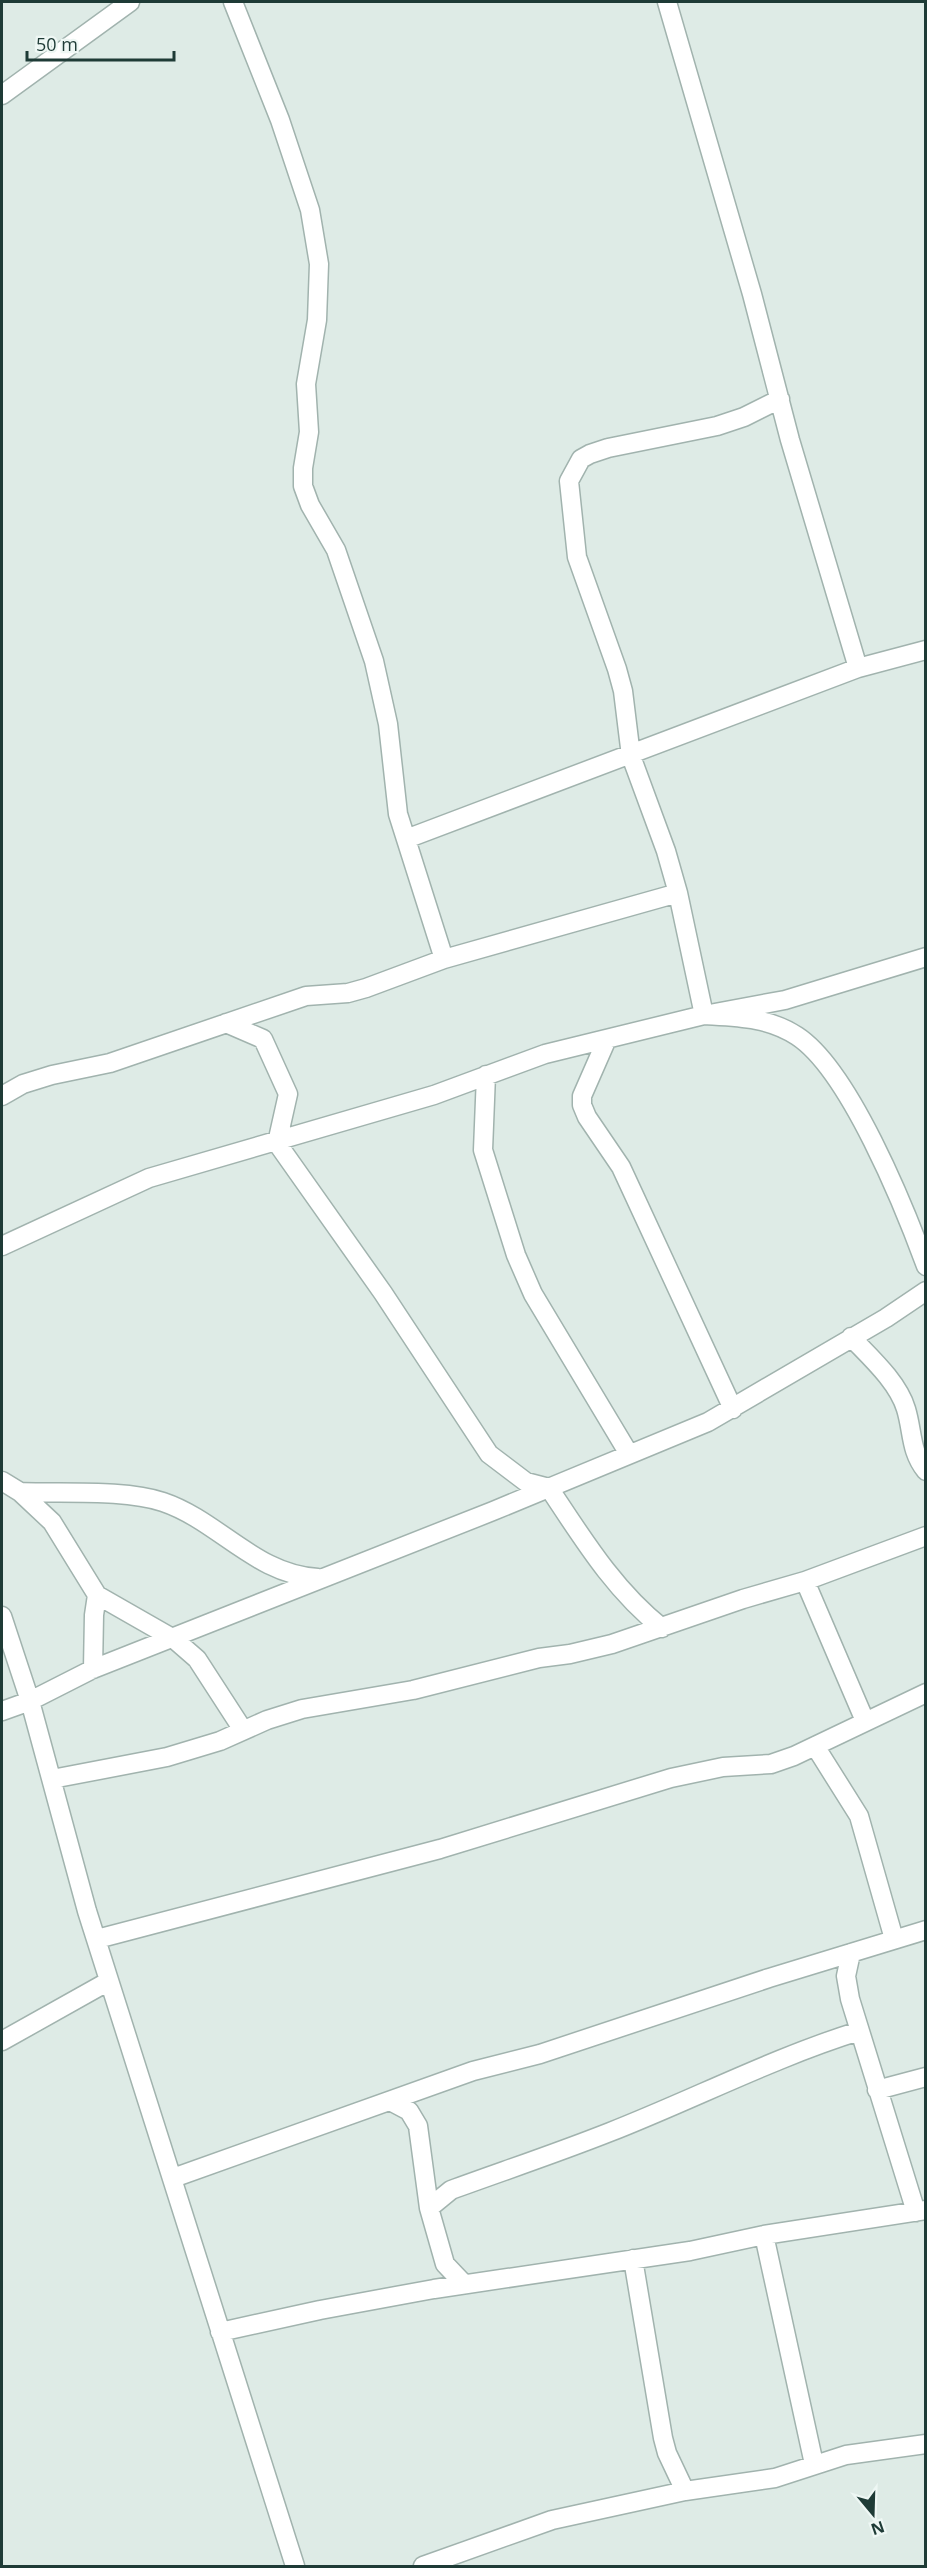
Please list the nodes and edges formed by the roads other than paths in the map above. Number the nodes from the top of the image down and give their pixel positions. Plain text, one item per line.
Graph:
1 (130, 2) edge
2 (233, 2) edge
3 (667, 2) edge
4 (2, 94) edge
5 (780, 399) junction
6 (926, 650) edge
7 (858, 668) junction
8 (631, 756) junction
9 (406, 839) junction
10 (678, 893) junction
11 (444, 959) junction
12 (922, 961) edge
13 (704, 1015) junction
14 (226, 1023) junction
15 (607, 1039) junction
16 (486, 1075) junction
17 (2, 1096) edge
18 (278, 1143) junction
19 (2, 1246) edge
20 (926, 1266) edge
21 (926, 1291) edge
22 (851, 1337) junction
23 (733, 1409) junction
24 (629, 1454) junction
25 (923, 1464) edge
26 (2, 1481) edge
27 (549, 1488) junction
28 (21, 1491) junction
29 (926, 1536) edge
30 (320, 1578) junction
31 (805, 1581) junction
32 (98, 1595) junction
33 (2, 1616) edge
34 (662, 1628) junction
35 (174, 1639) junction
36 (93, 1669) junction
37 (926, 1693) edge
38 (30, 1701) junction
39 (2, 1711) edge
40 (865, 1721) junction
41 (243, 1730) junction
42 (814, 1746) junction
43 (52, 1779) junction
44 (926, 1930) edge
45 (96, 1939) junction
46 (894, 1939) junction
47 (851, 1953) junction
48 (110, 1981) junction
49 (859, 2031) junction
50 (2, 2041) edge
51 (926, 2077) edge
52 (877, 2090) junction
53 (392, 2102) junction
54 (425, 2175) junction
55 (173, 2178) junction
56 (451, 2190) junction
57 (429, 2208) junction
58 (921, 2211) edge
59 (764, 2235) junction
60 (633, 2259) junction
61 (445, 2264) junction
62 (464, 2284) junction
63 (434, 2289) junction
64 (220, 2332) junction
65 (926, 2444) edge
66 (814, 2464) junction
67 (686, 2491) junction
68 (295, 2566) edge
69 (423, 2566) edge

1 - 4 street
2 - 9 street
3 - 5 street
5 - 7 street
5 - 8 street
6 - 7 street
7 - 8 street
8 - 9 street
8 - 10 street
9 - 11 street
10 - 11 street
10 - 13 street
11 - 14 street
12 - 13 street
13 - 15 street
13 - 20 street
14 - 17 street
14 - 18 street
15 - 16 street
15 - 23 street
16 - 18 street
16 - 24 street
18 - 19 street
18 - 27 street
21 - 22 street
22 - 23 street
22 - 25 street
23 - 24 street
24 - 27 street
26 - 28 street
27 - 30 street
27 - 34 street
28 - 30 street
28 - 32 street
29 - 31 street
30 - 35 street
31 - 34 street
31 - 40 street
32 - 35 street
32 - 36 street
33 - 38 street
34 - 41 street
35 - 36 street
35 - 41 street
36 - 38 street
37 - 40 street
38 - 39 street
38 - 43 street
40 - 42 street
41 - 43 street
42 - 45 street
42 - 46 street
43 - 45 street
44 - 46 street
45 - 48 street
46 - 47 street
47 - 49 street
47 - 53 street
48 - 50 street
48 - 55 street
49 - 52 street
49 - 56 street
51 - 52 street
52 - 58 street
53 - 54 street
53 - 55 street
54 - 56 street
54 - 57 street
55 - 64 street
56 - 57 street
57 - 61 street
58 - 59 street
59 - 60 street
59 - 66 street
60 - 62 street
60 - 67 street
61 - 62 street
61 - 63 street
62 - 63 street
63 - 64 street
64 - 68 street
65 - 66 street
66 - 67 street
67 - 69 street

